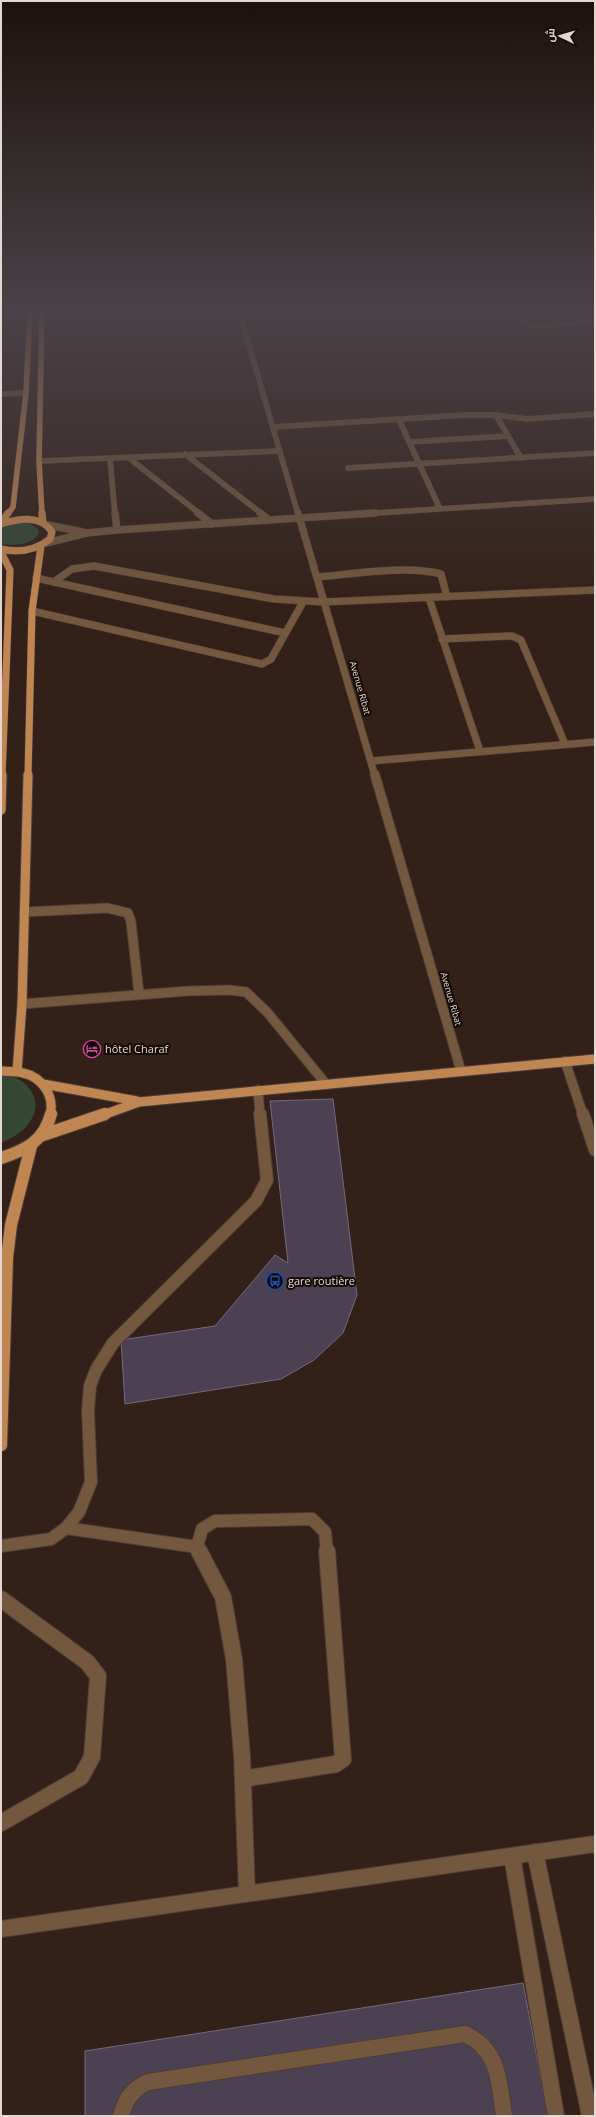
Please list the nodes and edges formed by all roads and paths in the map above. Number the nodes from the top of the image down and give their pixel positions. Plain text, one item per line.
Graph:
1 (24, 410) edge
2 (40, 410) edge
3 (268, 410) edge
4 (595, 414) edge
5 (496, 415) junction
6 (398, 420) junction
7 (273, 427) junction
8 (508, 436) junction
9 (409, 442) junction
10 (280, 451) junction
11 (595, 453) edge
12 (185, 454) junction
13 (129, 458) junction
14 (521, 458) junction
15 (110, 459) junction
16 (39, 461) junction
17 (419, 464) junction
18 (348, 468) dead end
19 (595, 500) edge
20 (440, 509) junction
21 (300, 518) junction
22 (269, 520) junction
23 (1, 524) edge
24 (45, 524) junction
25 (212, 524) junction
26 (117, 530) junction
27 (87, 533) junction
28 (44, 544) junction
29 (1, 551) edge
30 (317, 577) junction
31 (36, 578) junction
32 (55, 582) junction
33 (595, 590) edge
34 (447, 597) junction
35 (429, 598) junction
36 (303, 602) junction
37 (324, 602) junction
38 (32, 611) junction
39 (285, 633) junction
40 (442, 639) junction
41 (3, 698) edge
42 (595, 742) edge
43 (566, 744) junction
44 (480, 751) junction
45 (370, 761) junction
46 (1, 810) edge
47 (24, 912) junction
48 (140, 994) junction
49 (22, 1004) junction
50 (595, 1058) edge
51 (565, 1061) junction
52 (1, 1071) edge
53 (461, 1071) junction
54 (17, 1072) junction
55 (43, 1084) junction
56 (326, 1084) junction
57 (258, 1090) junction
58 (139, 1102) junction
59 (43, 1134) junction
60 (31, 1146) junction
61 (595, 1150) edge
62 (1, 1158) edge
63 (1, 1445) edge
64 (66, 1528) junction
65 (1, 1546) edge
66 (197, 1547) junction
67 (1, 1599) edge
68 (243, 1780) junction
69 (1, 1823) edge
70 (595, 1844) edge
71 (535, 1852) junction
72 (512, 1856) junction
73 (247, 1894) junction
74 (1, 1929) edge
75 (121, 2116) edge
76 (504, 2116) edge
77 (556, 2116) edge
78 (590, 2116) edge

1 - 23 main road
2 - 16 main road
3 - 7 street, Avenue Ribat
4 - 5 street
5 - 6 street
5 - 8 street
6 - 7 street
6 - 9 street
7 - 10 street, Avenue Ribat
8 - 9 street
8 - 14 street
9 - 17 street
10 - 12 street
10 - 21 street, Avenue Ribat
11 - 14 street
12 - 13 street
12 - 22 street
13 - 15 street
13 - 25 street
14 - 17 street
15 - 16 street
15 - 26 street
16 - 24 main road
17 - 18 street
17 - 20 street
19 - 20 street
20 - 21 street
21 - 22 street
21 - 30 street, Avenue Ribat
22 - 25 street
23 - 24 main road
24 - 27 street
24 - 28 main road
25 - 26 street
26 - 27 street
27 - 28 street
28 - 29 main road
28 - 31 main road
29 - 41 main road
30 - 34 street
30 - 37 street, Avenue Ribat
31 - 32 street
31 - 38 main road
32 - 36 street
32 - 39 street
33 - 34 street
34 - 35 street
35 - 37 street
35 - 40 street
36 - 37 street
36 - 39 street
37 - 45 street, Avenue Ribat
38 - 39 street
38 - 47 main road
40 - 43 street
40 - 44 street
41 - 46 main road
42 - 43 street
43 - 44 street
44 - 45 street
45 - 53 street, Avenue Ribat
47 - 48 street
47 - 49 main road
48 - 49 street
48 - 56 street
49 - 54 main road
50 - 51 main road
51 - 53 main road
51 - 61 street
52 - 54 main road
53 - 56 main road
54 - 55 main road
55 - 58 main road
55 - 59 main road
56 - 57 main road
57 - 58 main road
57 - 64 street
58 - 59 main road
59 - 60 main road
60 - 62 main road
60 - 63 main road
64 - 65 street
64 - 66 street
66 - 68 street
66 - 68 street
67 - 69 street
68 - 73 street
70 - 71 street
71 - 72 street
71 - 78 street
72 - 73 street
72 - 77 street
73 - 74 street
75 - 76 street

